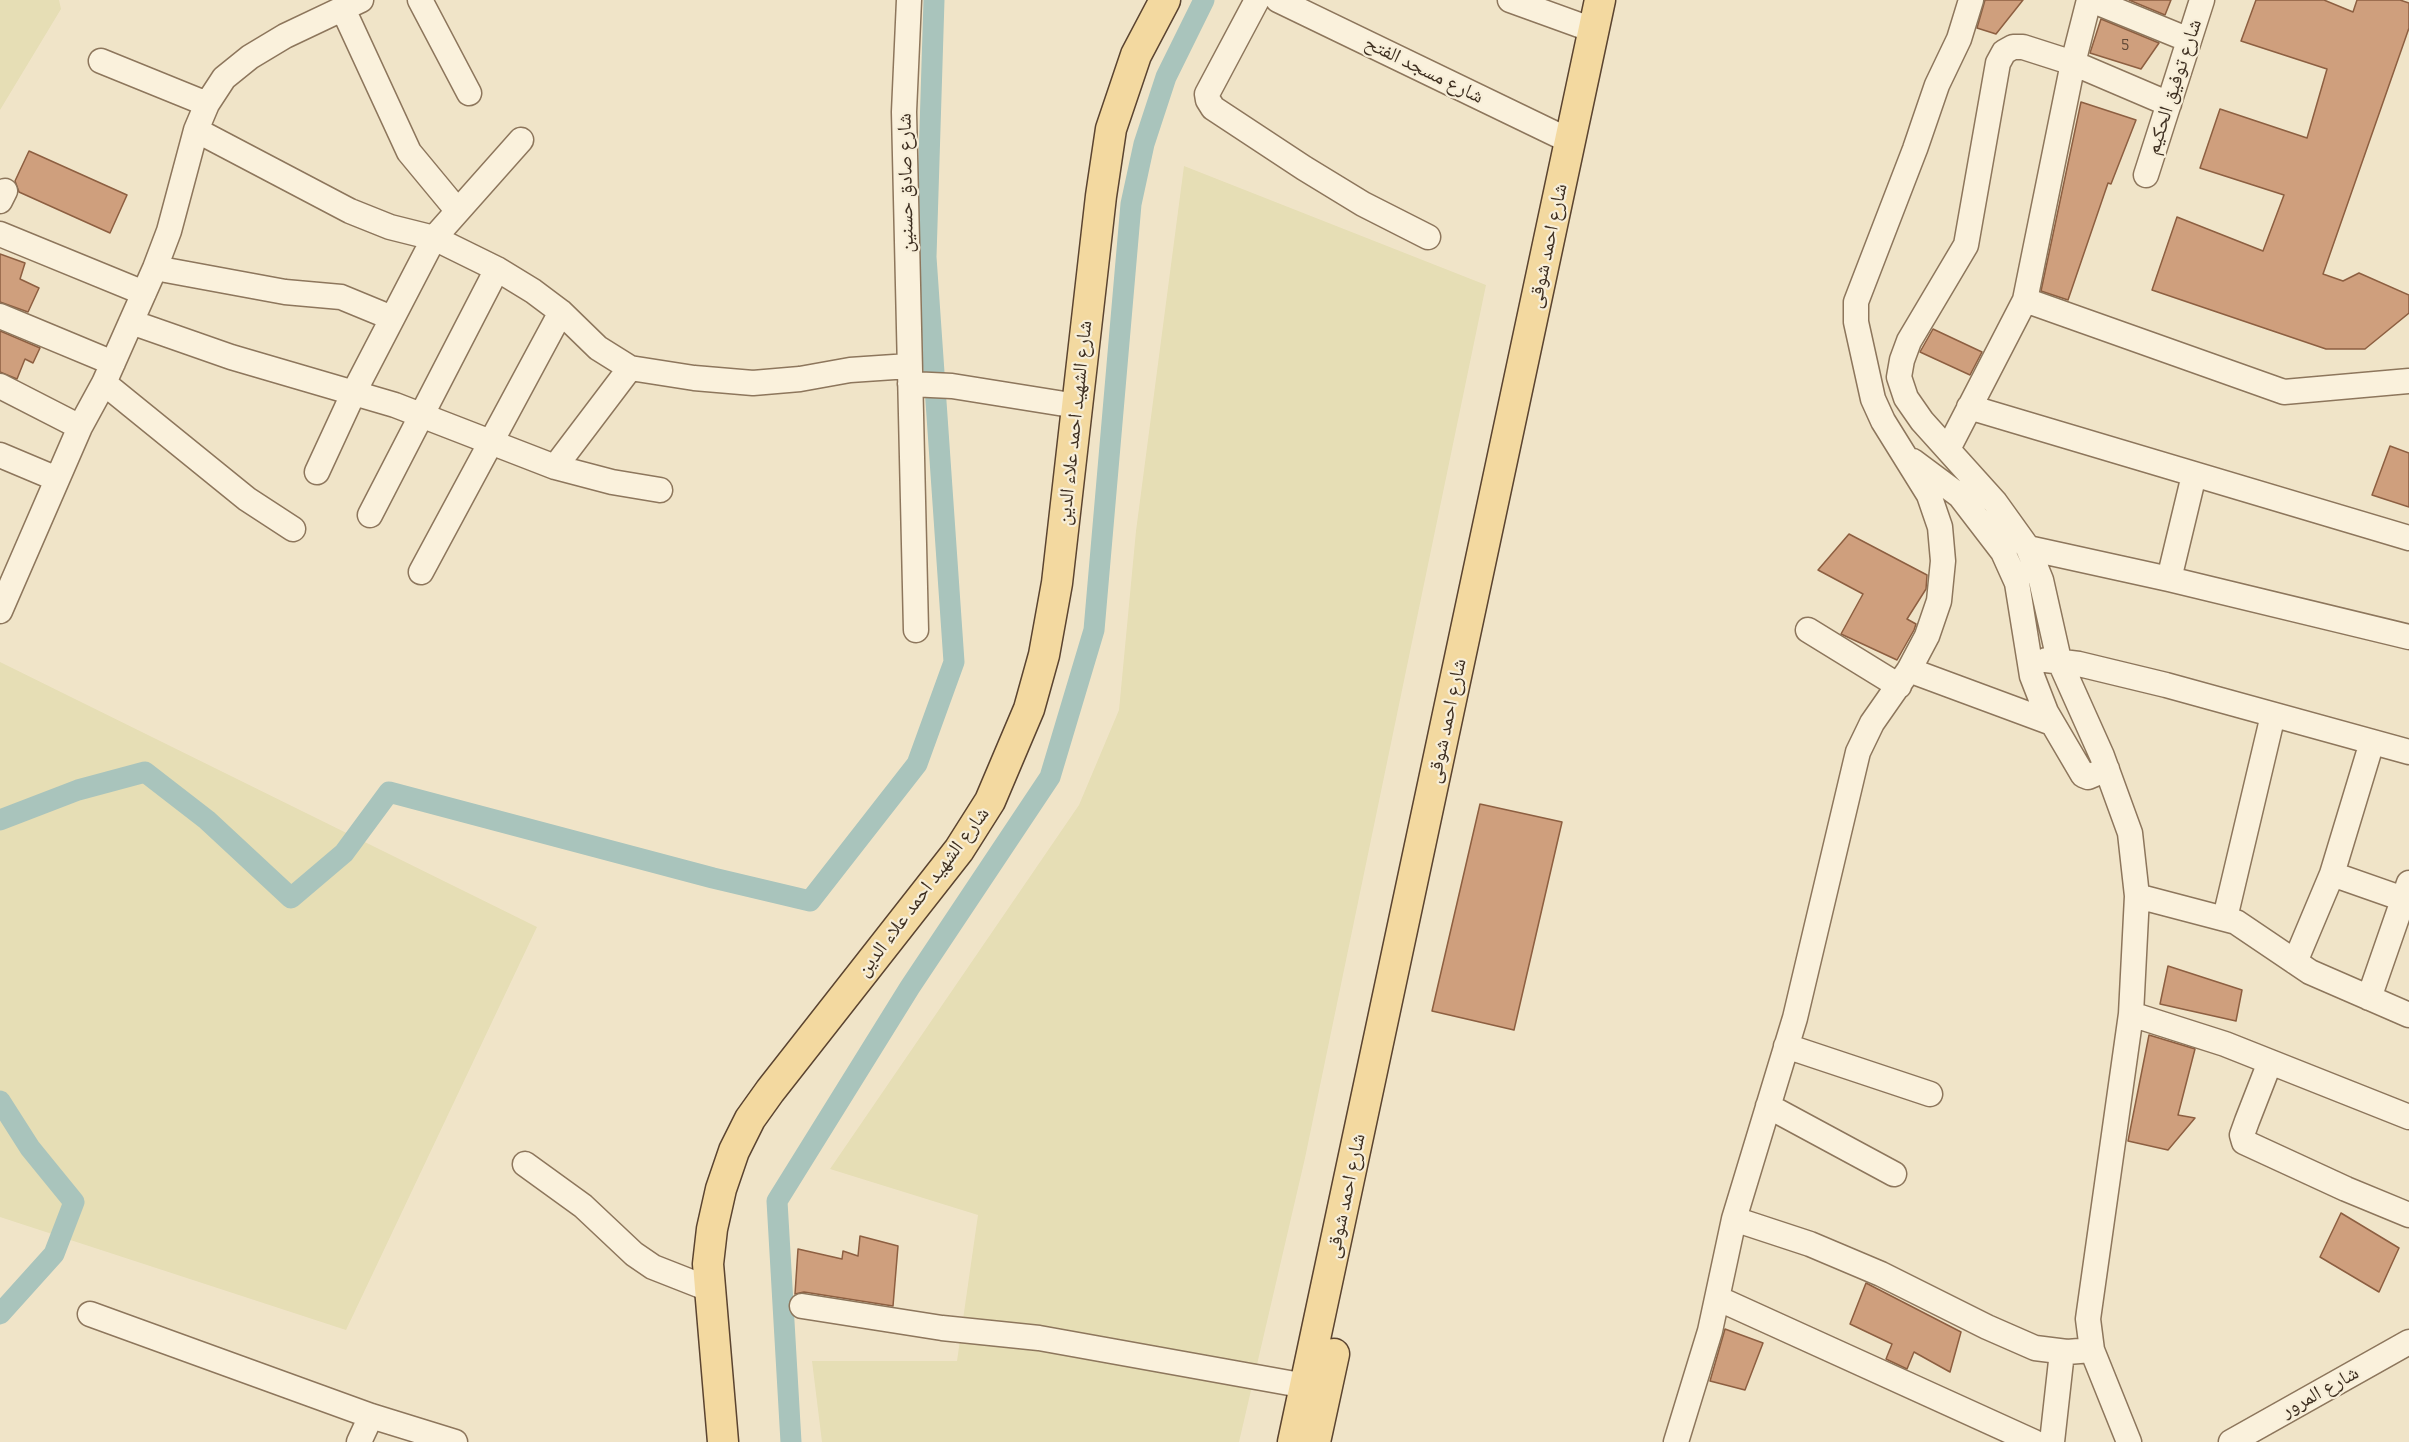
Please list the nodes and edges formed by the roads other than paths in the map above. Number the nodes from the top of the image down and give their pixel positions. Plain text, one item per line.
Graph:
1 (420, 0) edge
2 (909, 0) edge
3 (1165, 0) edge
4 (1257, 0) edge
5 (1278, 0) edge
6 (1510, 0) edge
7 (1600, 0) edge
8 (1618, 0) edge
9 (1971, 0) edge
10 (2090, 0) edge
11 (2202, 0) edge
12 (352, 5) edge
13 (1593, 30) junction
14 (2189, 39) junction
15 (101, 61) dead end
16 (2073, 63) junction
17 (469, 93) dead end
18 (207, 104) junction
19 (2169, 104) junction
20 (196, 130) junction
21 (521, 140) dead end
22 (1570, 141) junction
23 (2146, 175) dead end
24 (457, 210) junction
25 (0, 234) edge
26 (1428, 237) dead end
27 (434, 238) junction
28 (155, 268) junction
29 (497, 269) junction
30 (144, 293) junction
31 (2025, 300) junction
32 (561, 312) junction
33 (0, 316) edge
34 (392, 318) junction
35 (131, 322) junction
36 (630, 368) junction
37 (108, 373) junction
38 (914, 378) junction
39 (2408, 383) edge
40 (0, 386) edge
41 (354, 392) junction
42 (1077, 406) junction
43 (1969, 407) junction
44 (421, 416) junction
45 (80, 427) junction
46 (490, 444) junction
47 (1948, 449) junction
48 (0, 455) edge
49 (1906, 456) junction
50 (555, 467) junction
51 (317, 472) dead end
52 (2194, 474) junction
53 (57, 480) junction
54 (660, 490) dead end
55 (370, 515) dead end
56 (293, 529) dead end
57 (2409, 538) edge
58 (2028, 548) junction
59 (421, 572) dead end
60 (2169, 579) junction
61 (0, 611) edge
62 (916, 630) dead end
63 (1808, 630) dead end
64 (2409, 637) edge
65 (2059, 660) junction
66 (2029, 661) junction
67 (1904, 678) junction
68 (2273, 715) junction
69 (2052, 723) junction
70 (2372, 742) junction
71 (2409, 753) edge
72 (2107, 769) junction
73 (2332, 874) junction
74 (2407, 894) edge
75 (2137, 896) junction
76 (2224, 918) junction
77 (2295, 962) junction
78 (2369, 998) junction
79 (2131, 1014) junction
80 (2409, 1015) edge
81 (1786, 1046) junction
82 (2270, 1062) junction
83 (1930, 1094) dead end
84 (1768, 1106) junction
85 (2409, 1117) edge
86 (525, 1164) dead end
87 (1894, 1174) dead end
88 (2409, 1215) edge
89 (1734, 1219) junction
90 (709, 1289) junction
91 (1717, 1298) junction
92 (802, 1306) dead end
93 (90, 1314) dead end
94 (2409, 1342) edge
95 (2076, 1351) junction
96 (1306, 1386) junction
97 (371, 1416) junction
98 (359, 1442) edge
99 (455, 1442) edge
100 (723, 1442) edge
101 (1293, 1442) edge
102 (1315, 1442) edge
103 (1676, 1442) edge
104 (2034, 1442) edge
105 (2052, 1442) edge
106 (2129, 1442) edge
107 (2231, 1442) edge

1 - 17 street
2 - 38 street, شارع صادق حسنين
3 - 42 main road, شارع الشهيد احمد علاء الدين
4 - 26 street
5 - 22 street, شارع مسجد الفتح
6 - 13 street
7 - 13 main road, شارع احمد شوقى
8 - 102 main road, شارع احمد شوقى
9 - 49 street
10 - 14 street
10 - 16 street
11 - 14 street, شارع توفيق الحكيم
12 - 18 street
12 - 24 street
13 - 22 main road, شارع احمد شوقى
14 - 19 street, شارع توفيق الحكيم
15 - 18 street
16 - 19 street
16 - 31 street
16 - 47 street
18 - 20 street
19 - 23 street, شارع توفيق الحكيم
20 - 27 street
20 - 28 street
21 - 24 street
22 - 96 main road, شارع احمد شوقى
24 - 27 street
25 - 30 street
27 - 29 street
27 - 34 street
28 - 30 street
28 - 34 street
29 - 32 street
29 - 44 street
30 - 35 street
31 - 39 street
31 - 43 street
32 - 36 street
32 - 46 street
33 - 37 street
34 - 41 street
35 - 37 street
35 - 41 street
36 - 38 street
36 - 50 street
37 - 45 street
37 - 56 street
38 - 42 street
38 - 62 street, شارع صادق حسنين
40 - 45 street
41 - 44 street
41 - 51 street
42 - 90 main road, شارع الشهيد احمد علاء الدين
43 - 47 street
43 - 52 street
44 - 46 street
44 - 55 street
45 - 53 street
46 - 50 street
46 - 59 street
47 - 58 street
48 - 53 street
49 - 66 street
49 - 67 street
50 - 54 street
52 - 57 street
52 - 60 street
53 - 61 street
58 - 60 street
58 - 65 street
60 - 64 street
63 - 67 street
65 - 66 street
65 - 68 street
65 - 72 street
66 - 69 street
67 - 69 street
67 - 81 street
68 - 70 street
68 - 76 street
69 - 72 street
70 - 71 street
70 - 73 street
72 - 75 street
73 - 74 street
73 - 77 street
74 - 78 street
75 - 76 street
75 - 79 street
76 - 77 street
77 - 78 street
78 - 80 street
79 - 82 street
79 - 95 street
81 - 83 street
81 - 84 street
82 - 85 street
82 - 88 street
84 - 87 street
84 - 89 street
86 - 90 street
89 - 91 street
89 - 95 street
90 - 100 main road, شارع الشهيد احمد علاء الدين
91 - 103 street
91 - 104 street
92 - 96 street
93 - 97 street
94 - 107 street, شارع المرور
95 - 105 street
95 - 106 street
96 - 101 main road, شارع احمد شوقى
97 - 98 street
97 - 99 street

